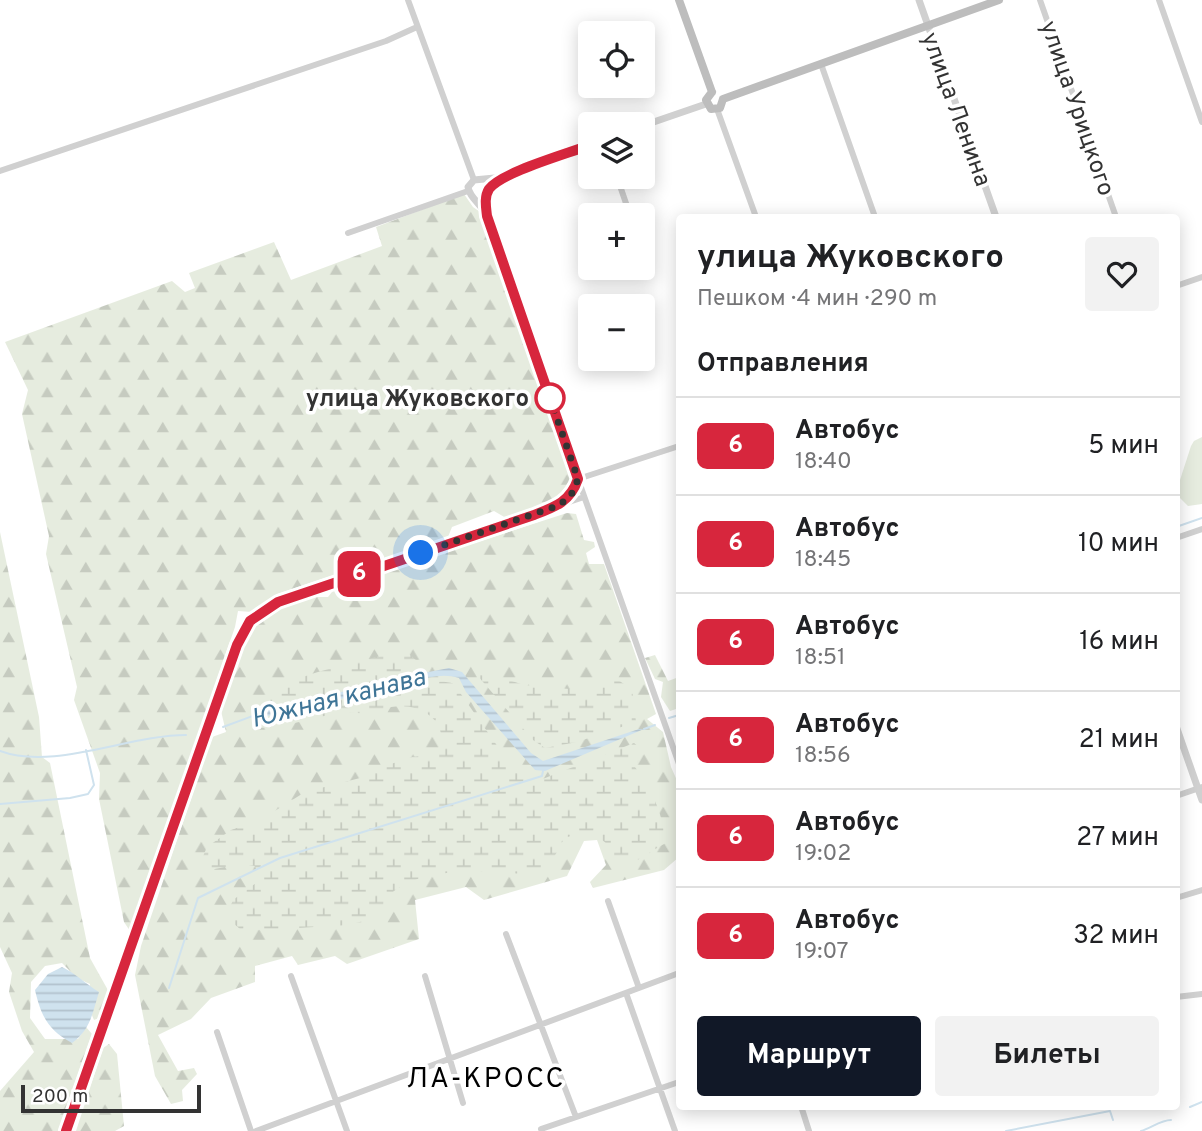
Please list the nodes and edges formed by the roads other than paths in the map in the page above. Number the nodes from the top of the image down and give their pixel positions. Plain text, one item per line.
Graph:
1 (408, 0) edge
2 (680, 0) edge
3 (919, 0) edge
4 (999, 0) edge
5 (1040, 0) edge
6 (1159, 0) edge
7 (928, 25) junction
8 (417, 27) junction
9 (821, 64) junction
10 (712, 92) junction
11 (723, 99) junction
12 (706, 104) junction
13 (717, 109) junction
14 (655, 122) edge
15 (1202, 122) edge
16 (578, 150) edge
17 (0, 171) edge
18 (505, 177) junction
19 (478, 180) junction
20 (468, 191) junction
21 (487, 193) junction
22 (475, 199) junction
23 (755, 214) edge
24 (874, 214) edge
25 (995, 214) edge
26 (1115, 214) edge
27 (487, 216) junction
28 (348, 233) dead end
29 (1202, 277) edge
30 (1180, 285) edge
31 (676, 447) edge
32 (578, 479) junction
33 (584, 497) junction
34 (560, 505) junction
35 (1202, 529) edge
36 (1180, 537) edge
37 (1180, 736) edge
38 (676, 756) edge
39 (1200, 788) edge
40 (1180, 795) edge
41 (1202, 800) edge
42 (1202, 891) edge
43 (1180, 897) edge
44 (608, 901) dead end
45 (506, 934) dead end
46 (676, 974) edge
47 (291, 976) dead end
48 (425, 976) dead end
49 (639, 988) junction
50 (626, 993) junction
51 (1202, 994) edge
52 (1180, 997) edge
53 (541, 1026) junction
54 (217, 1032) dead end
55 (449, 1059) junction
56 (676, 1083) edge
57 (661, 1089) junction
58 (336, 1100) junction
59 (463, 1103) dead end
60 (802, 1110) edge
61 (576, 1117) junction
62 (541, 1129) dead end
63 (66, 1131) edge
64 (253, 1131) edge
65 (347, 1131) edge
66 (675, 1131) edge
67 (809, 1131) edge

1 - 8 street
2 - 10 main road
3 - 7 street, улица Ленина
4 - 7 main road
5 - 26 street, улица Урицкого
6 - 15 street
7 - 9 main road
7 - 25 street, улица Ленина
8 - 17 street
8 - 19 street
9 - 11 main road
9 - 24 street
10 - 11 main road
10 - 12 main road
11 - 13 main road
12 - 13 main road
12 - 14 street
13 - 23 street
16 - 18 street
18 - 19 street
18 - 21 street
19 - 20 street
19 - 21 street
20 - 22 street
20 - 28 street
21 - 22 street
21 - 27 street
22 - 27 street
27 - 32 street
29 - 30 street
31 - 32 street
32 - 33 street
32 - 34 street
33 - 34 street
33 - 38 street
34 - 63 street
35 - 36 street
37 - 39 street
39 - 40 street
39 - 41 street
42 - 43 street
44 - 49 street
45 - 53 street
46 - 49 street
47 - 58 street
48 - 55 street
49 - 50 street
50 - 53 street
50 - 57 street
51 - 52 street
53 - 55 street
53 - 61 street
54 - 64 street
55 - 58 street
55 - 59 street
56 - 57 street
57 - 61 street
57 - 66 street
58 - 64 street
58 - 65 street
60 - 67 street
61 - 62 street

